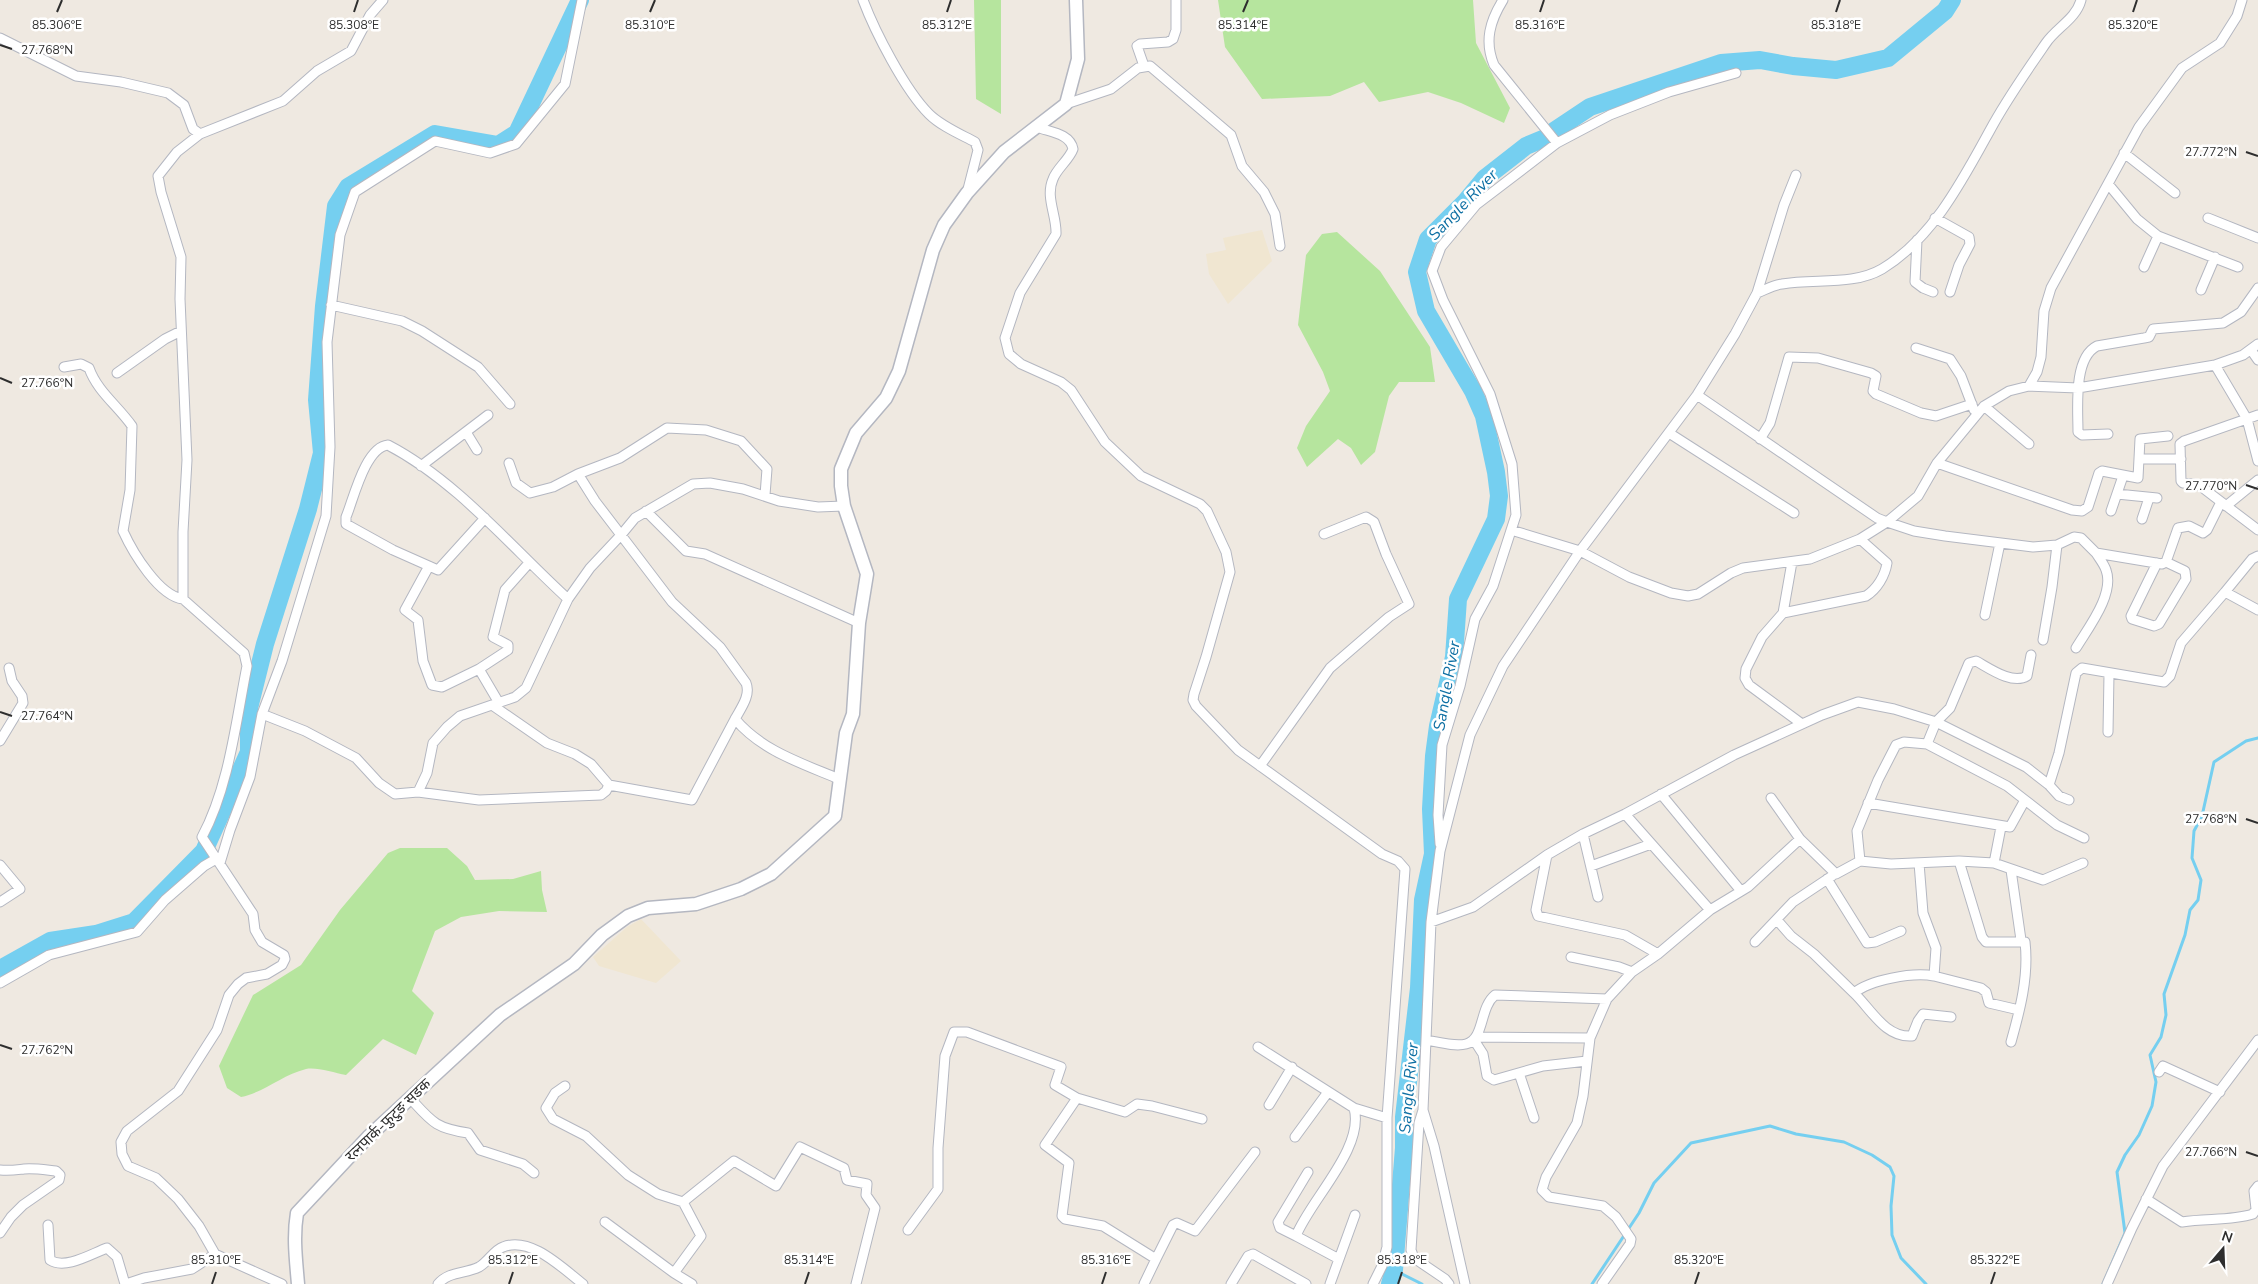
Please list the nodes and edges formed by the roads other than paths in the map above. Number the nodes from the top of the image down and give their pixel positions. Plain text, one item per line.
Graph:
1 (383, 0) edge
2 (582, 0) edge
3 (863, 0) edge
4 (1076, 0) edge
5 (1176, 0) edge
6 (1503, 0) edge
7 (2081, 0) edge
8 (2242, 0) edge
9 (0, 38) edge
10 (1144, 66) junction
11 (1736, 73) dead end
12 (1066, 104) junction
13 (1037, 126) junction
14 (200, 134) junction
15 (1556, 143) junction
16 (2124, 154) junction
17 (1796, 174) dead end
18 (2108, 185) junction
19 (966, 193) junction
20 (2175, 193) dead end
21 (1935, 218) junction
22 (2208, 218) dead end
23 (2158, 236) junction
24 (2258, 238) edge
25 (1918, 240) junction
26 (1280, 246) dead end
27 (2214, 257) junction
28 (2144, 267) dead end
29 (2238, 268) dead end
30 (2258, 288) edge
31 (2202, 290) dead end
32 (1933, 292) dead end
33 (1950, 292) dead end
34 (1757, 293) junction
35 (331, 305) junction
36 (181, 331) junction
37 (2255, 347) edge
38 (1916, 348) dead end
39 (2258, 360) edge
40 (2215, 365) junction
41 (64, 367) dead end
42 (117, 373) dead end
43 (2029, 386) junction
44 (2078, 388) junction
45 (1697, 395) junction
46 (510, 404) dead end
47 (1972, 404) junction
48 (1984, 406) junction
49 (488, 414) dead end
50 (2258, 415) edge
51 (1976, 417) junction
52 (2248, 419) junction
53 (466, 432) junction
54 (1668, 434) junction
55 (2108, 434) dead end
56 (2168, 436) dead end
57 (1760, 439) junction
58 (2028, 444) dead end
59 (2256, 446) edge
60 (477, 450) dead end
61 (2139, 459) junction
62 (2181, 459) junction
63 (2258, 461) edge
64 (509, 463) dead end
65 (1937, 463) junction
66 (421, 466) junction
67 (578, 474) junction
68 (2123, 476) junction
69 (2258, 480) edge
70 (2117, 494) junction
71 (766, 495) junction
72 (2224, 504) junction
73 (844, 506) junction
74 (2111, 510) dead end
75 (646, 511) junction
76 (1794, 513) dead end
77 (485, 518) junction
78 (2142, 520) dead end
79 (1887, 522) junction
80 (1511, 530) junction
81 (2258, 530) edge
82 (1324, 534) dead end
83 (621, 535) junction
84 (1860, 540) junction
85 (2000, 543) junction
86 (2057, 545) junction
87 (1580, 551) junction
88 (2096, 553) junction
89 (2258, 556) edge
90 (1792, 562) junction
91 (529, 563) junction
92 (2161, 563) junction
93 (429, 566) junction
94 (2225, 592) junction
95 (183, 599) junction
96 (568, 599) junction
97 (2258, 610) edge
98 (1783, 613) junction
99 (1985, 615) dead end
100 (859, 623) junction
101 (2043, 640) dead end
102 (2076, 648) dead end
103 (2031, 656) dead end
104 (9, 668) dead end
105 (479, 669) junction
106 (2108, 674) junction
107 (496, 704) junction
108 (262, 714) junction
109 (735, 719) junction
110 (1936, 722) junction
111 (1802, 724) junction
112 (2108, 732) dead end
113 (0, 740) edge
114 (1927, 744) junction
115 (1260, 766) junction
116 (839, 779) junction
117 (609, 785) junction
118 (2049, 785) junction
119 (418, 792) junction
120 (1660, 794) junction
121 (1771, 798) dead end
122 (2025, 800) junction
123 (2069, 800) dead end
124 (1868, 803) junction
125 (1625, 814) junction
126 (2001, 827) junction
127 (1583, 834) junction
128 (2084, 838) dead end
129 (1800, 839) junction
130 (1651, 844) junction
131 (1440, 851) junction
132 (1547, 855) junction
133 (218, 861) junction
134 (1860, 861) junction
135 (1959, 861) junction
136 (1919, 863) junction
137 (1994, 863) junction
138 (2083, 863) dead end
139 (0, 864) edge
140 (1591, 866) junction
141 (2011, 870) junction
142 (1836, 874) junction
143 (1827, 878) junction
144 (1741, 892) junction
145 (1598, 897) dead end
146 (0, 902) edge
147 (1710, 910) junction
148 (1777, 920) junction
149 (1432, 922) junction
150 (1901, 931) dead end
151 (2021, 940) junction
152 (1755, 942) dead end
153 (1658, 954) junction
154 (1571, 958) dead end
155 (1632, 972) junction
156 (1934, 976) junction
157 (0, 983) edge
158 (1854, 993) junction
159 (1607, 999) junction
160 (2019, 1010) junction
161 (1951, 1017) dead end
162 (1590, 1038) junction
163 (1476, 1039) junction
164 (1426, 1040) junction
165 (2258, 1040) edge
166 (2011, 1042) dead end
167 (1258, 1047) dead end
168 (1587, 1061) junction
169 (1292, 1066) junction
170 (2159, 1072) dead end
171 (1519, 1073) junction
172 (565, 1086) dead end
173 (1328, 1092) junction
174 (2220, 1092) junction
175 (410, 1098) junction
176 (1077, 1098) junction
177 (1269, 1105) dead end
178 (1354, 1108) junction
179 (1423, 1110) junction
180 (1387, 1118) junction
181 (1534, 1118) dead end
182 (1202, 1120) dead end
183 (1295, 1137) dead end
184 (1254, 1152) dead end
185 (0, 1170) edge
186 (1308, 1172) dead end
187 (534, 1174) dead end
188 (2258, 1186) edge
189 (2146, 1199) junction
190 (683, 1202) junction
191 (1355, 1215) dead end
192 (605, 1222) dead end
193 (48, 1225) dead end
194 (908, 1230) dead end
195 (0, 1233) edge
196 (1296, 1236) junction
197 (215, 1254) junction
198 (1156, 1259) junction
199 (1339, 1259) junction
200 (674, 1273) junction
201 (265, 1280) edge
202 (126, 1284) edge
203 (282, 1284) edge
204 (298, 1284) edge
205 (438, 1284) edge
206 (583, 1284) edge
207 (692, 1284) edge
208 (856, 1284) edge
209 (1144, 1284) edge
210 (1231, 1284) edge
211 (1306, 1284) edge
212 (1330, 1284) edge
213 (1373, 1284) edge
214 (1449, 1284) edge
215 (1464, 1284) edge
216 (1602, 1284) edge
217 (2107, 1284) edge

1 - 14 street
2 - 35 street
3 - 19 street
4 - 12 street
5 - 10 street
6 - 15 street
7 - 21 street
8 - 16 street
9 - 14 street
10 - 12 street
10 - 26 street
11 - 15 street
12 - 13 street, रत्नपार्क-फुटुङ सडक
13 - 19 street, रत्नपार्क-फुटुङ सडक
13 - 115 street
14 - 36 street
15 - 80 street
16 - 18 street
16 - 20 street
17 - 34 street
18 - 23 street
18 - 43 street
19 - 73 street, रत्नपार्क-फुटुङ सडक
21 - 25 street
21 - 33 street
22 - 24 street
23 - 27 street
23 - 28 street
25 - 32 street
25 - 34 street
27 - 29 street
27 - 31 street
30 - 44 street
34 - 45 street
35 - 46 street
35 - 108 street
36 - 42 street
36 - 95 street
37 - 39 street
37 - 40 street
38 - 47 street
40 - 44 street
40 - 52 street
41 - 95 street
43 - 44 street
43 - 48 street
44 - 55 street
45 - 54 street
45 - 57 street
47 - 51 street
47 - 57 street
48 - 51 street
48 - 58 street
49 - 53 street
50 - 52 street
51 - 65 street
52 - 59 street
52 - 62 street
53 - 60 street
53 - 66 street
54 - 76 street
54 - 87 street
56 - 61 street
57 - 79 street
59 - 63 street
61 - 62 street
61 - 68 street
62 - 72 street
64 - 67 street
65 - 68 street
65 - 79 street
66 - 77 street
66 - 93 street
67 - 71 street
67 - 83 street
68 - 70 street
69 - 72 street
70 - 74 street
70 - 78 street
71 - 73 street
71 - 75 street
72 - 81 street
72 - 92 street
73 - 100 street, रत्नपार्क-फुटुङ सडक
75 - 83 street
75 - 100 street
77 - 91 street
77 - 93 street
79 - 84 street
79 - 85 street
80 - 87 street
80 - 131 street
82 - 115 street
83 - 96 street
83 - 109 street
84 - 90 street
84 - 98 street
85 - 86 street
85 - 99 street
86 - 88 street
86 - 101 street
87 - 90 street
87 - 131 street
88 - 92 street
88 - 102 street
89 - 94 street
90 - 98 street
91 - 96 street
91 - 105 street
92 - 92 street
93 - 105 street
94 - 97 street
94 - 106 street
95 - 133 street
96 - 107 street
98 - 111 street
100 - 116 street, रत्नपार्क-फुटुङ सडक
103 - 110 street
104 - 113 street
105 - 107 street
106 - 112 street
106 - 118 street
107 - 117 street
107 - 119 street
108 - 119 street
108 - 133 street
109 - 116 street
109 - 117 street
110 - 111 street
110 - 114 street
110 - 118 street
111 - 120 street
114 - 122 street
114 - 124 street
115 - 180 street
116 - 175 street, रत्नपार्क-फुटुङ सडक
117 - 119 street
118 - 123 street
120 - 125 street
120 - 144 street
121 - 129 street
122 - 126 street
122 - 128 street
124 - 126 street
124 - 134 street
125 - 127 street
125 - 130 street
126 - 137 street
127 - 132 street
127 - 140 street
129 - 142 street
129 - 144 street
130 - 140 street
130 - 147 street
131 - 149 street
132 - 149 street
132 - 153 street
133 - 157 street
133 - 197 street
134 - 136 street
134 - 142 street
135 - 136 street
135 - 137 street
135 - 151 street
136 - 156 street
137 - 141 street
138 - 141 street
139 - 146 street
140 - 145 street
141 - 151 street
142 - 143 street
143 - 148 street
143 - 150 street
144 - 147 street
147 - 153 street
148 - 152 street
148 - 158 street
149 - 164 street
151 - 160 street
153 - 155 street
154 - 155 street
155 - 159 street
156 - 158 street
156 - 160 street
158 - 161 street
159 - 162 street
159 - 163 street
160 - 166 street
162 - 163 street
162 - 168 street
163 - 164 street
163 - 171 street
164 - 179 street
165 - 174 street
167 - 169 street
168 - 171 street
168 - 216 street
169 - 173 street
169 - 177 street
170 - 174 street
171 - 181 street
172 - 190 street
173 - 178 street
173 - 183 street
174 - 189 street
175 - 187 street
175 - 204 street, रत्नपार्क-फुटुङ सडक
176 - 182 street
176 - 194 street
176 - 198 street
178 - 180 street
178 - 196 street
179 - 214 street
179 - 215 street
180 - 213 street
184 - 198 street
185 - 195 street
186 - 196 street
188 - 189 street
189 - 217 street
190 - 200 street
190 - 208 street
191 - 199 street
192 - 200 street
193 - 202 street
196 - 199 street
197 - 201 street
197 - 202 street
198 - 209 street
199 - 212 street
200 - 207 street
201 - 203 street
205 - 206 street
210 - 211 street

